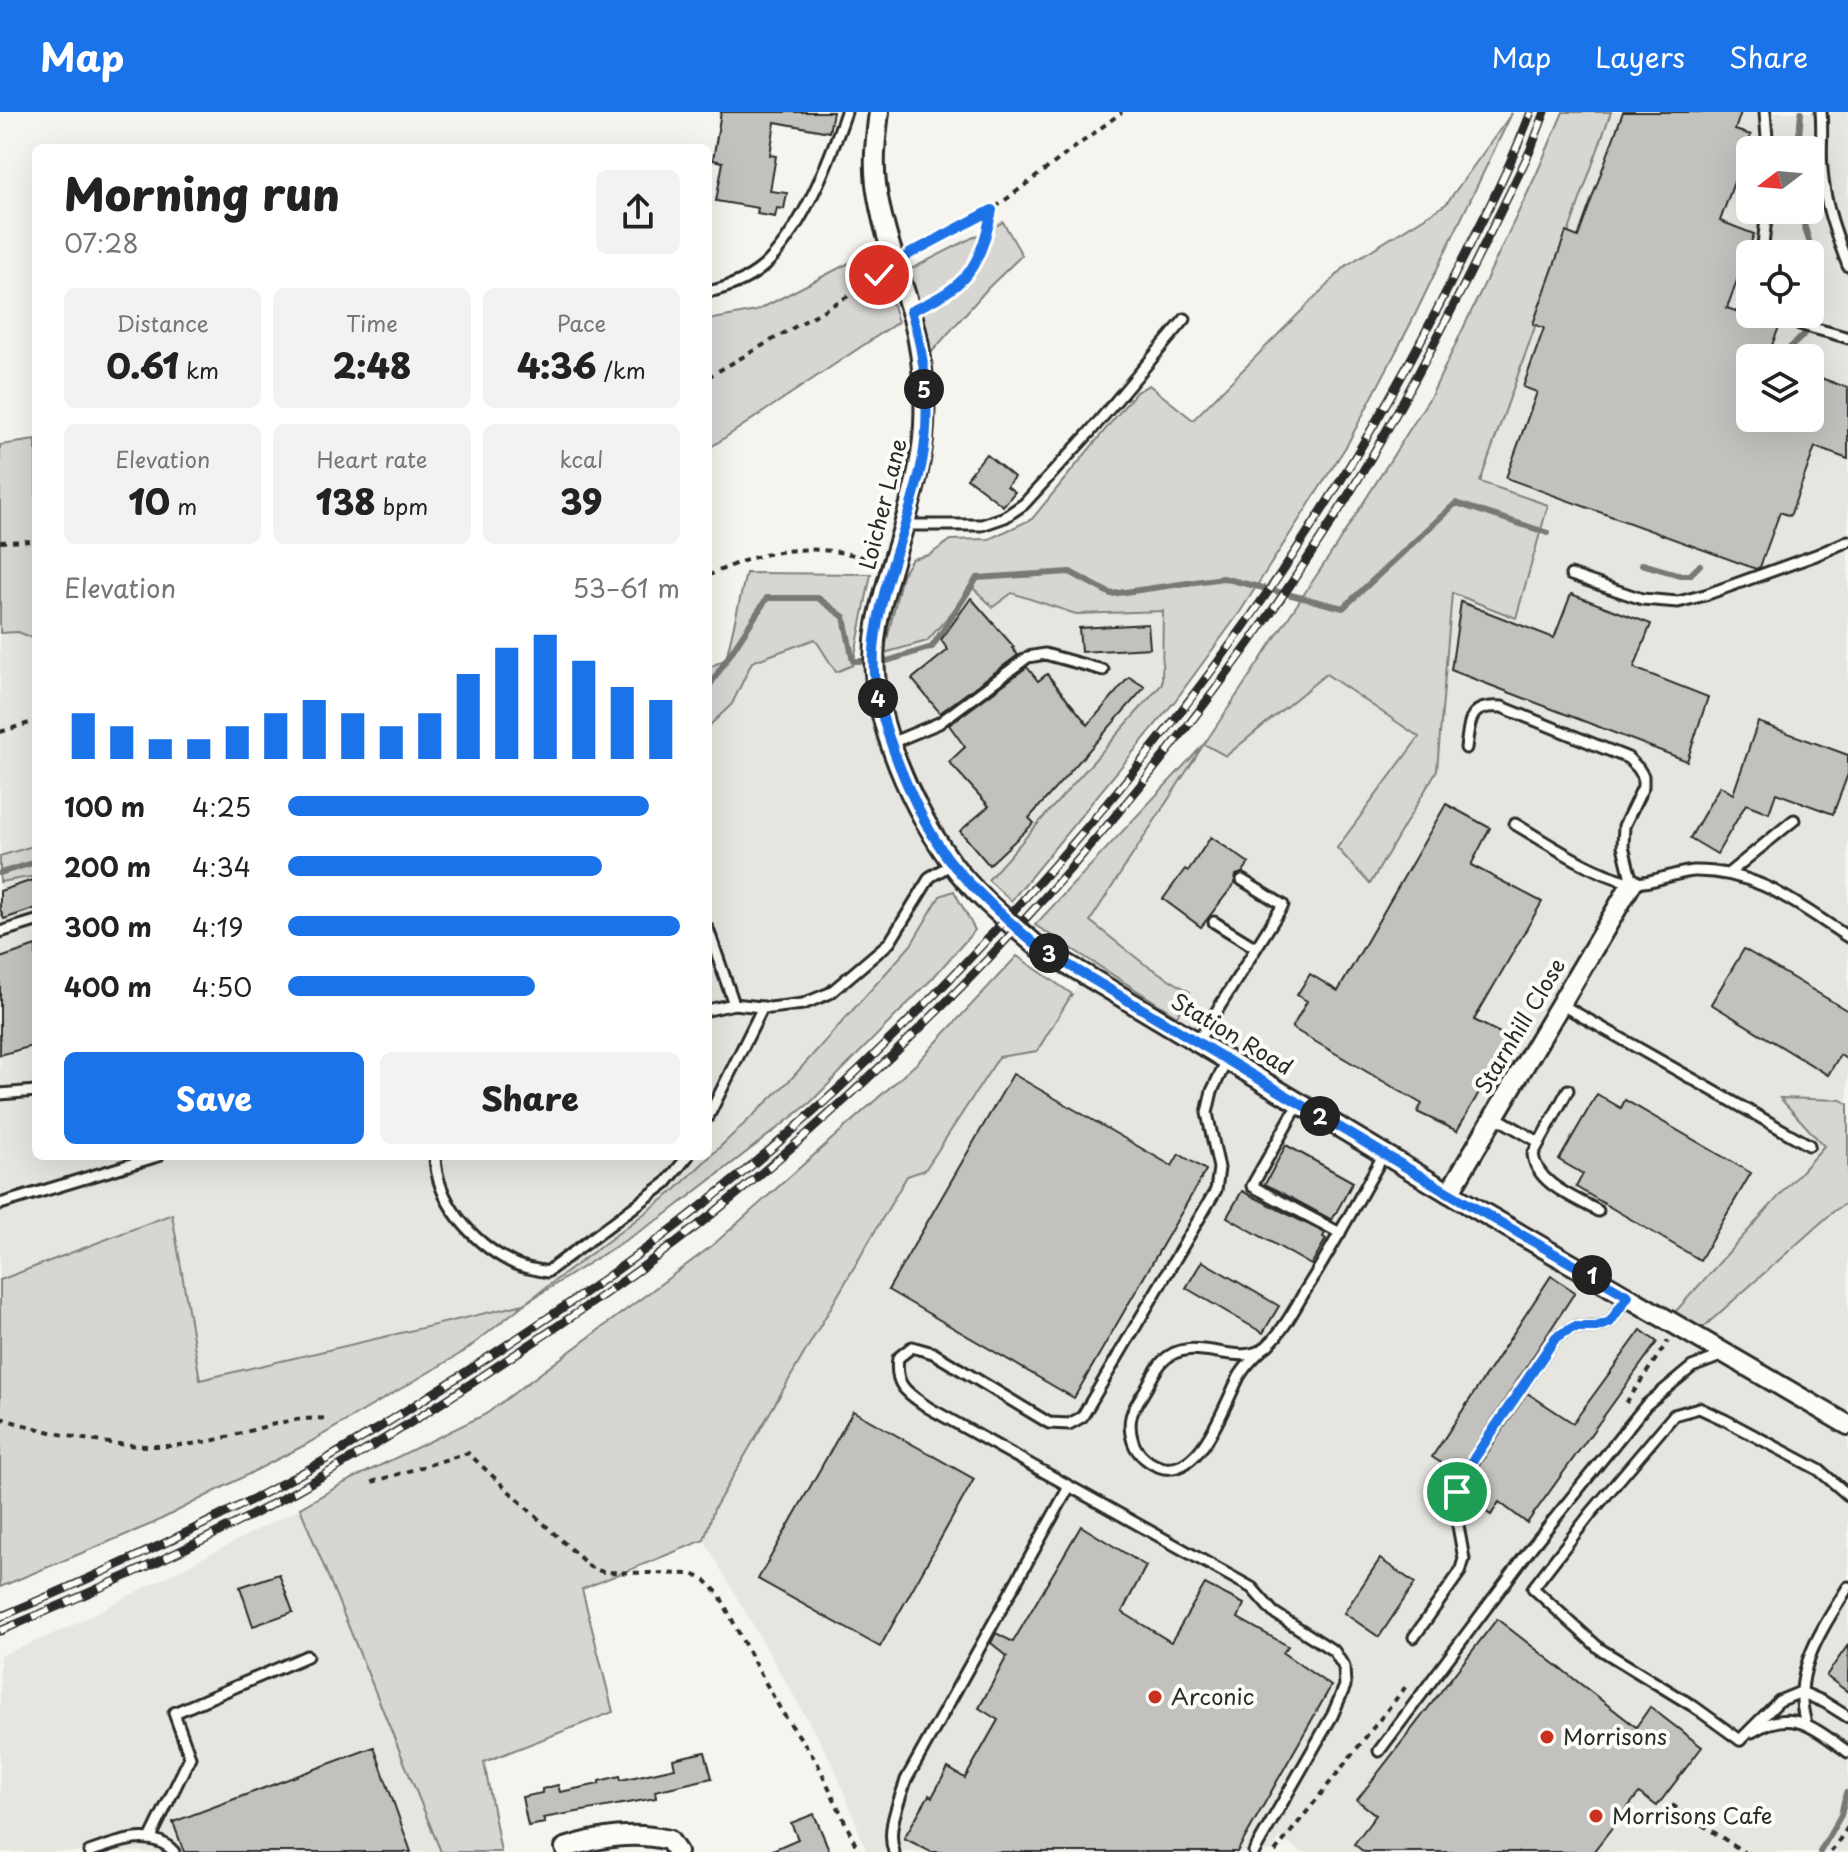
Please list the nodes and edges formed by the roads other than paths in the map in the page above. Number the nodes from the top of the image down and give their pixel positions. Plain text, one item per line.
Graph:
1 (846, 112) edge
2 (879, 112) edge
3 (1765, 112) edge
4 (1821, 112) edge
5 (1767, 136) edge
6 (1848, 266) edge
7 (712, 291) edge
8 (1185, 319) dead end
9 (1819, 328) edge
10 (1848, 338) edge
11 (905, 525) junction
12 (1848, 541) edge
13 (1571, 575) dead end
14 (1103, 670) dead end
15 (874, 673) joint
16 (891, 743) junction
17 (1466, 748) dead end
18 (1794, 820) dead end
19 (1515, 824) dead end
20 (952, 864) junction
21 (1729, 873) junction
22 (1242, 880) dead end
23 (1632, 883) junction
24 (32, 922) edge
25 (1214, 922) dead end
26 (0, 932) edge
27 (1848, 937) edge
28 (712, 941) edge
29 (1256, 948) junction
30 (734, 1004) junction
31 (1562, 1005) junction
32 (763, 1007) junction
33 (712, 1009) edge
34 (1198, 1041) junction
35 (1227, 1060) junction
36 (1568, 1090) dead end
37 (32, 1091) edge
38 (0, 1094) edge
39 (1299, 1103) junction
40 (712, 1109) edge
41 (1494, 1116) junction
42 (1539, 1142) junction
43 (1809, 1145) dead end
44 (1384, 1154) junction
45 (145, 1160) edge
46 (435, 1160) edge
47 (685, 1160) edge
48 (1449, 1193) junction
49 (0, 1204) edge
50 (1598, 1211) dead end
51 (1340, 1233) junction
52 (1628, 1296) junction
53 (1264, 1348) junction
54 (1726, 1354) junction
55 (1848, 1425) edge
56 (1069, 1487) junction
57 (1848, 1495) edge
58 (1848, 1587) edge
59 (1414, 1637) dead end
60 (307, 1656) dead end
61 (1801, 1692) junction
62 (1848, 1717) edge
63 (1806, 1723) junction
64 (1740, 1740) junction
65 (1379, 1751) dead end
66 (1848, 1752) edge
67 (150, 1839) junction
68 (565, 1848) dead end
69 (89, 1852) edge
70 (174, 1852) edge
71 (677, 1852) edge
72 (894, 1852) edge
73 (1254, 1852) edge

1 - 7 lane
2 - 11 street, Loicher Lane
3 - 5 lane
4 - 6 lane
8 - 11 lane
9 - 10 lane
11 - 15 street, Loicher Lane
12 - 13 lane
14 - 16 lane
15 - 16 street, Station Road
16 - 20 street, Station Road
17 - 23 lane
18 - 21 lane
19 - 23 lane
20 - 32 lane
20 - 34 street, Station Road
21 - 23 lane
21 - 27 lane
22 - 29 lane
23 - 31 street, Starnhill Close
24 - 26 lane
25 - 29 lane
28 - 30 lane
29 - 34 lane
30 - 32 lane
30 - 33 lane
31 - 41 street, Starnhill Close
31 - 43 lane
32 - 40 lane
34 - 35 street, Station Road
35 - 39 street, Station Road
35 - 56 lane
36 - 42 lane
37 - 38 lane
39 - 44 street, Station Road
39 - 51 lane
41 - 42 lane
41 - 48 street, Starnhill Close
42 - 50 lane
44 - 48 street, Station Road
44 - 51 lane
45 - 49 lane
46 - 47 lane
48 - 52 street, Station Road
51 - 53 lane
52 - 54 street, Station Road
52 - 59 lane
53 - 53 lane
54 - 55 street, Station Road
54 - 65 lane
56 - 72 lane
56 - 73 lane
57 - 64 lane
58 - 61 lane
60 - 67 lane
61 - 62 lane
61 - 63 lane
61 - 64 lane
63 - 64 lane
63 - 66 lane
67 - 69 lane
67 - 70 lane
68 - 71 street

